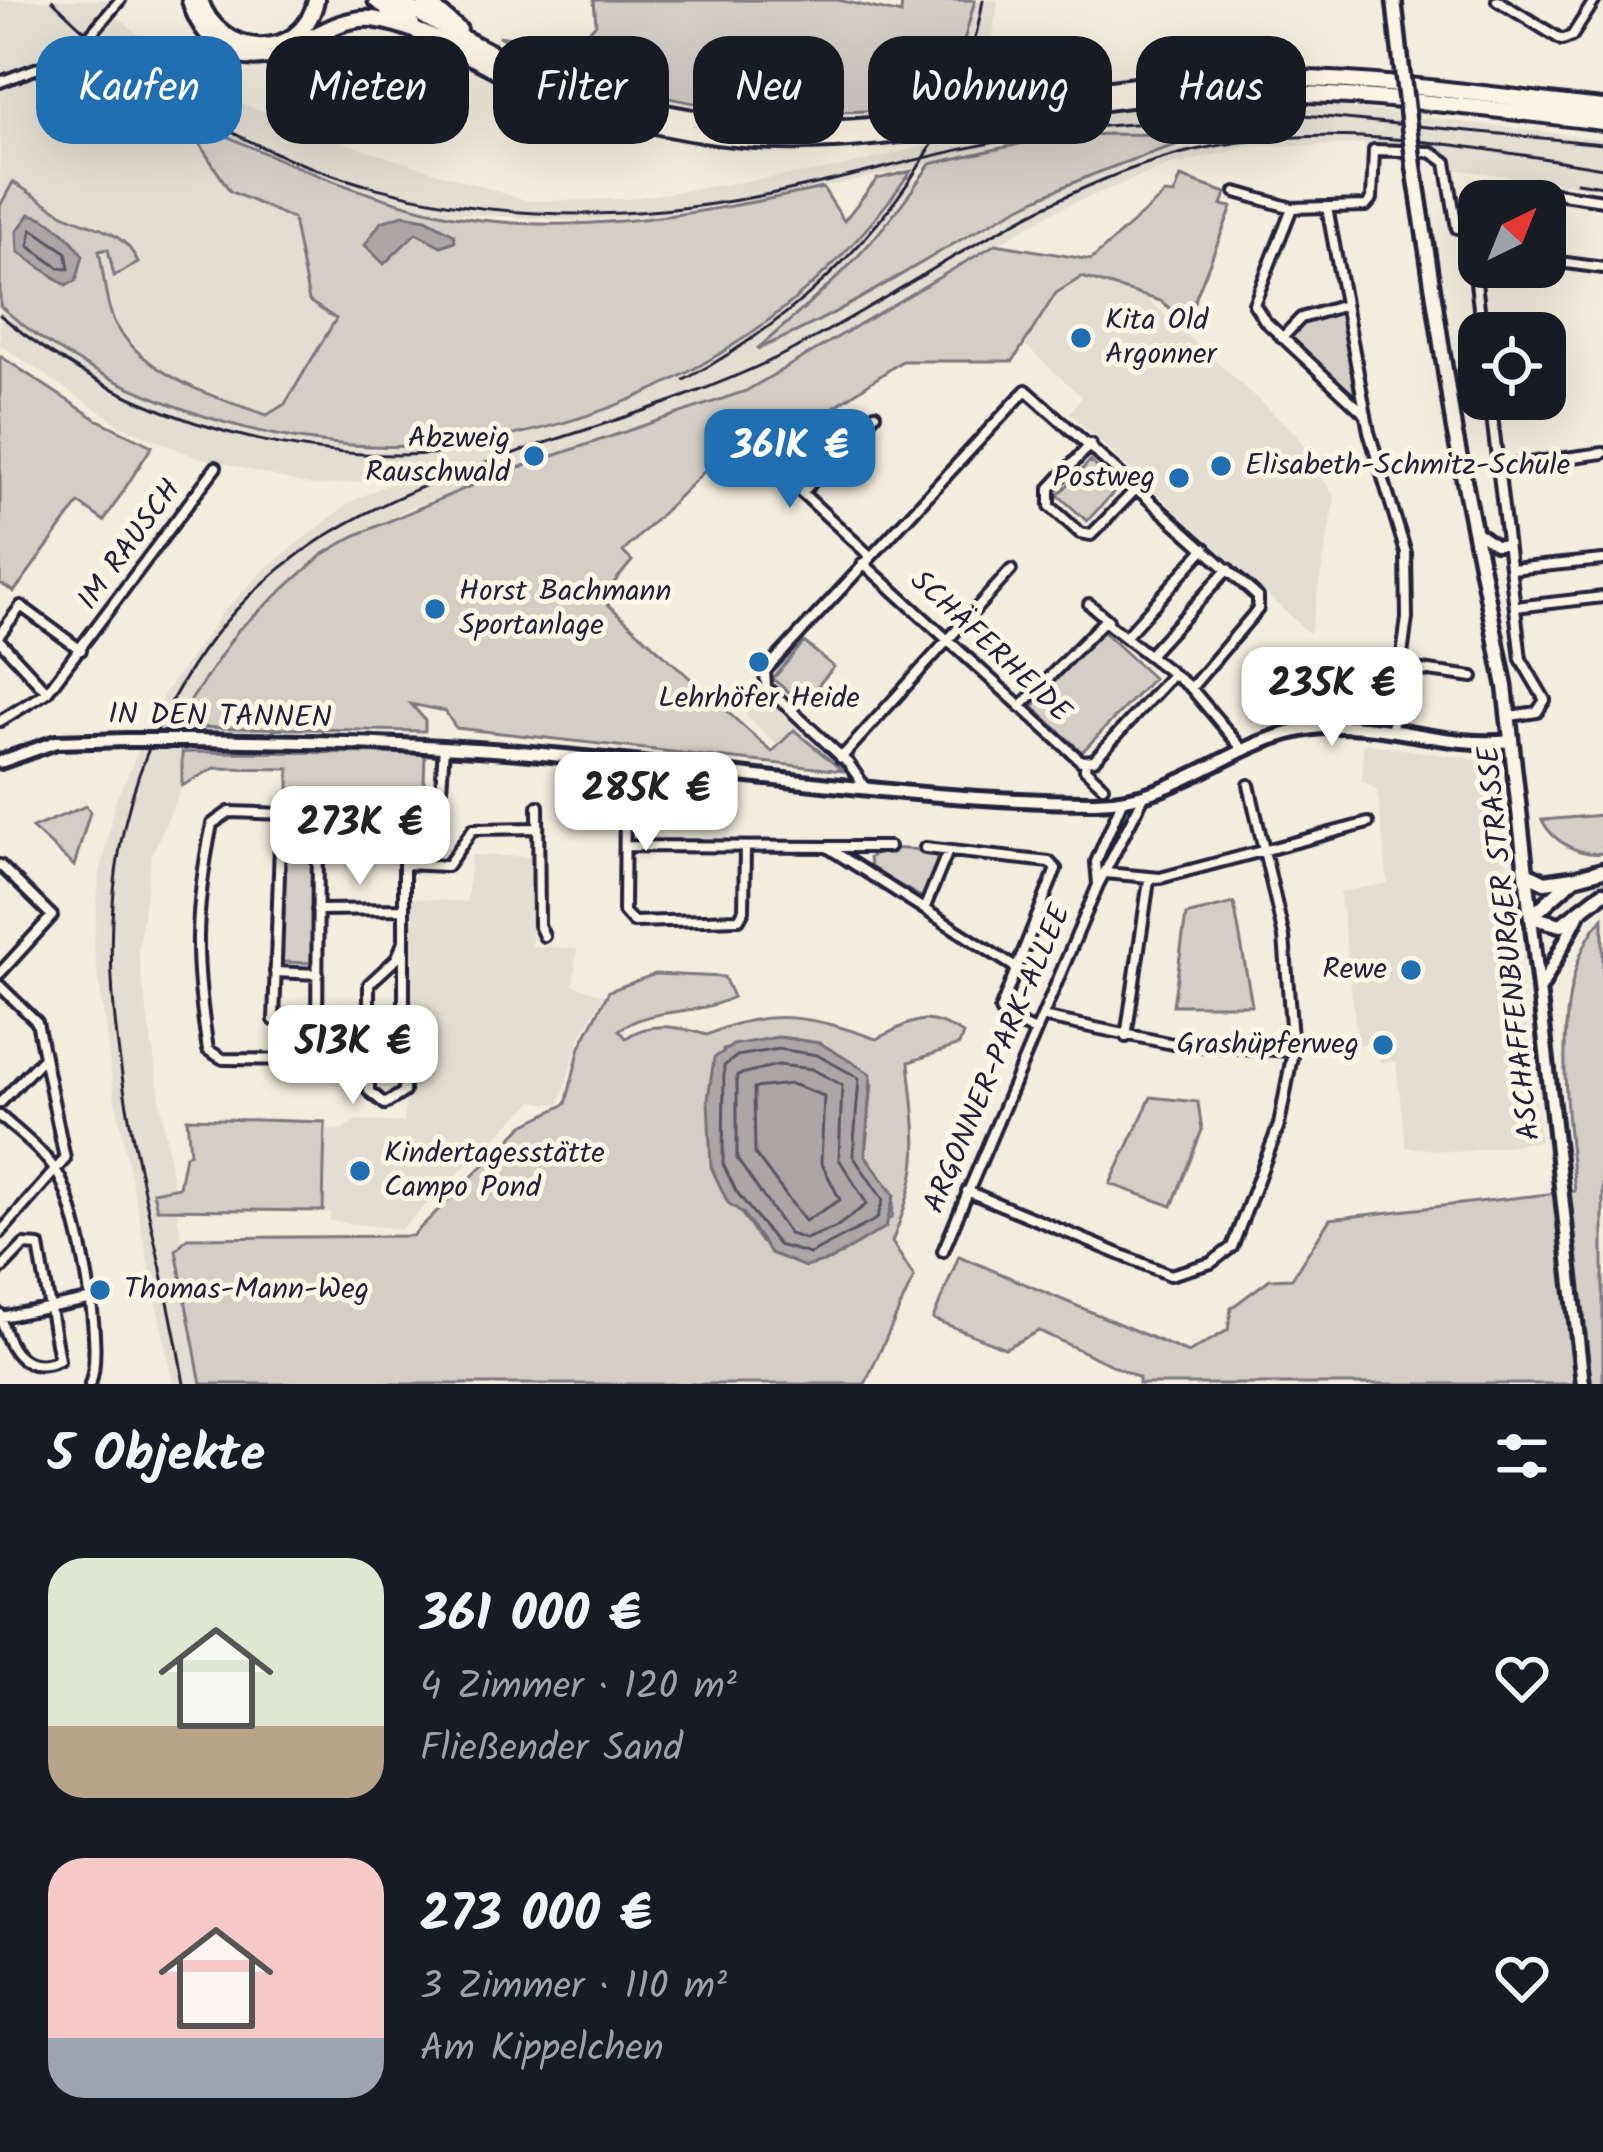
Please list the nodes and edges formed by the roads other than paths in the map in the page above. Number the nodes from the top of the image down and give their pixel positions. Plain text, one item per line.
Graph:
1 (120, 0) edge
2 (190, 0) edge
3 (200, 0) edge
4 (316, 0) edge
5 (376, 0) edge
6 (398, 0) edge
7 (424, 0) edge
8 (1394, 0) edge
9 (1497, 0) edge
10 (1595, 0) edge
11 (313, 36) edge
12 (419, 36) edge
13 (432, 36) edge
14 (481, 49) junction
15 (266, 54) edge
16 (469, 57) edge
17 (0, 82) edge
18 (1603, 108) edge
19 (1603, 122) edge
20 (1236, 192) dead end
21 (1566, 195) edge
22 (1603, 200) edge
23 (1327, 207) junction
24 (1292, 208) junction
25 (1458, 228) edge
26 (1566, 263) edge
27 (1603, 268) edge
28 (1345, 305) junction
29 (1282, 338) junction
30 (875, 414) dead end
31 (1366, 416) junction
32 (1493, 420) edge
33 (740, 434) dead end
34 (1091, 444) junction
35 (1603, 453) edge
36 (1498, 466) junction
37 (216, 467) dead end
38 (1138, 487) junction
39 (802, 493) junction
40 (1474, 526) junction
41 (1508, 544) junction
42 (1205, 548) junction
43 (867, 560) junction
44 (1603, 560) edge
45 (1228, 569) junction
46 (1510, 569) junction
47 (1011, 570) dead end
48 (1603, 597) edge
49 (1089, 604) dead end
50 (1515, 607) junction
51 (1114, 625) junction
52 (1127, 635) junction
53 (0, 637) edge
54 (948, 641) junction
55 (81, 650) junction
56 (1149, 656) junction
57 (1326, 657) dead end
58 (1400, 668) junction
59 (1171, 676) junction
60 (1473, 677) dead end
61 (1191, 688) junction
62 (47, 692) junction
63 (1020, 707) junction
64 (1509, 716) junction
65 (0, 721) edge
66 (1392, 731) junction
67 (1511, 741) junction
68 (444, 746) junction
69 (1243, 750) junction
70 (842, 758) junction
71 (0, 762) edge
72 (1087, 762) junction
73 (1249, 785) dead end
74 (1103, 786) dead end
75 (865, 787) junction
76 (1143, 798) junction
77 (1122, 801) junction
78 (625, 802) dead end
79 (538, 806) dead end
80 (281, 814) junction
81 (1368, 824) dead end
82 (537, 828) junction
83 (625, 846) junction
84 (745, 847) junction
85 (827, 847) junction
86 (889, 847) dead end
87 (926, 848) dead end
88 (1266, 850) junction
89 (948, 851) junction
90 (404, 864) junction
91 (0, 866) edge
92 (1603, 870) edge
93 (1105, 873) junction
94 (1526, 873) junction
95 (1574, 878) junction
96 (1149, 880) junction
97 (1098, 885) junction
98 (1603, 893) edge
99 (925, 907) junction
100 (404, 909) junction
101 (317, 910) junction
102 (1578, 916) junction
103 (1531, 917) junction
104 (544, 936) dead end
105 (404, 941) junction
106 (386, 968) junction
107 (1016, 968) junction
108 (275, 972) junction
109 (0, 973) edge
110 (317, 974) junction
111 (407, 981) junction
112 (0, 986) edge
113 (1540, 991) junction
114 (1042, 1017) junction
115 (274, 1020) dead end
116 (1036, 1031) junction
117 (1126, 1037) junction
118 (1293, 1051) junction
119 (45, 1056) junction
120 (317, 1060) junction
121 (345, 1061) dead end
122 (0, 1102) edge
123 (0, 1116) edge
124 (56, 1172) junction
125 (967, 1190) junction
126 (0, 1233) edge
127 (943, 1251) dead end
128 (0, 1270) edge
129 (88, 1300) junction
130 (51, 1306) junction
131 (0, 1316) edge
132 (90, 1384) edge
133 (1582, 1384) edge

1 - 17 street
2 - 15 highway
3 - 4 highway
5 - 13 highway
6 - 14 highway
7 - 14 highway
8 - 40 main road, ASCHAFFENBURGER STRASSE, bridge
9 - 10 street
11 - 12 highway
14 - 18 highway
16 - 19 highway
20 - 24 street
21 - 22 street
23 - 24 street
23 - 25 street
23 - 28 street
24 - 29 street
26 - 27 street
28 - 29 street
28 - 31 street
29 - 31 street
30 - 39 street
31 - 58 street
32 - 36 street
33 - 39 street, SCHÄFERHEIDE
34 - 38 street
34 - 38 street
34 - 43 street
35 - 36 street
36 - 41 street
37 - 55 street, IM RAUSCH
38 - 42 street
39 - 43 street, SCHÄFERHEIDE
40 - 41 street
40 - 64 main road, ASCHAFFENBURGER STRASSE
41 - 46 street
42 - 45 street
42 - 52 street
43 - 54 street, SCHÄFERHEIDE
43 - 70 street
44 - 46 street
45 - 56 street
45 - 61 street
46 - 50 street
47 - 54 street
48 - 50 street
49 - 51 street
50 - 64 street
51 - 52 street
51 - 63 street
52 - 56 street
53 - 55 street, IM RAUSCH
53 - 62 street
54 - 63 street, SCHÄFERHEIDE
54 - 70 street
55 - 62 street, IM RAUSCH
56 - 59 street
57 - 58 street
58 - 60 street
58 - 66 street
59 - 61 street
59 - 72 street
61 - 69 street
62 - 65 street, IM RAUSCH
63 - 72 street, SCHÄFERHEIDE
64 - 67 main road, ASCHAFFENBURGER STRASSE
66 - 67 street, IN DEN TANNEN
66 - 69 street, IN DEN TANNEN
67 - 94 main road, ASCHAFFENBURGER STRASSE
68 - 71 street, IN DEN TANNEN, bridge
68 - 75 street, IN DEN TANNEN
68 - 90 street
69 - 76 street, IN DEN TANNEN
70 - 75 street
72 - 74 street, SCHÄFERHEIDE
73 - 88 street
75 - 77 street, IN DEN TANNEN
76 - 77 street, IN DEN TANNEN
76 - 93 street, ARGONNER-PARK-ALLEE
77 - 97 street, ARGONNER-PARK-ALLEE
78 - 83 street
79 - 82 street
80 - 101 street
80 - 108 street
80 - 120 street
81 - 88 street
82 - 90 street
82 - 104 street
83 - 84 street
83 - 84 street
84 - 85 street
85 - 86 street
85 - 99 street
87 - 89 street
88 - 96 street
88 - 118 street
89 - 99 street
89 - 107 street
90 - 100 street
91 - 109 street
92 - 95 main road
93 - 96 street
93 - 97 street, ARGONNER-PARK-ALLEE
94 - 95 main road
94 - 103 main road, ASCHAFFENBURGER STRASSE
95 - 103 main road
96 - 117 street
97 - 114 street, ARGONNER-PARK-ALLEE
98 - 102 main road
99 - 107 street
100 - 101 street
100 - 105 street
101 - 110 street
102 - 103 main road
102 - 113 street
103 - 113 street, ASCHAFFENBURGER STRASSE
105 - 106 street
105 - 111 street
106 - 111 street
106 - 111 street
107 - 116 street
108 - 110 street
108 - 115 street
110 - 120 street
112 - 119 street
113 - 133 street, ASCHAFFENBURGER STRASSE
114 - 116 street, ARGONNER-PARK-ALLEE
114 - 117 street
116 - 125 street, ARGONNER-PARK-ALLEE
117 - 118 street
118 - 125 street
119 - 122 street
119 - 124 street
120 - 121 street
123 - 124 street
124 - 126 street
124 - 129 street
125 - 127 street, ARGONNER-PARK-ALLEE
128 - 130 street
129 - 130 street
129 - 132 street
130 - 131 street
130 - 131 street

